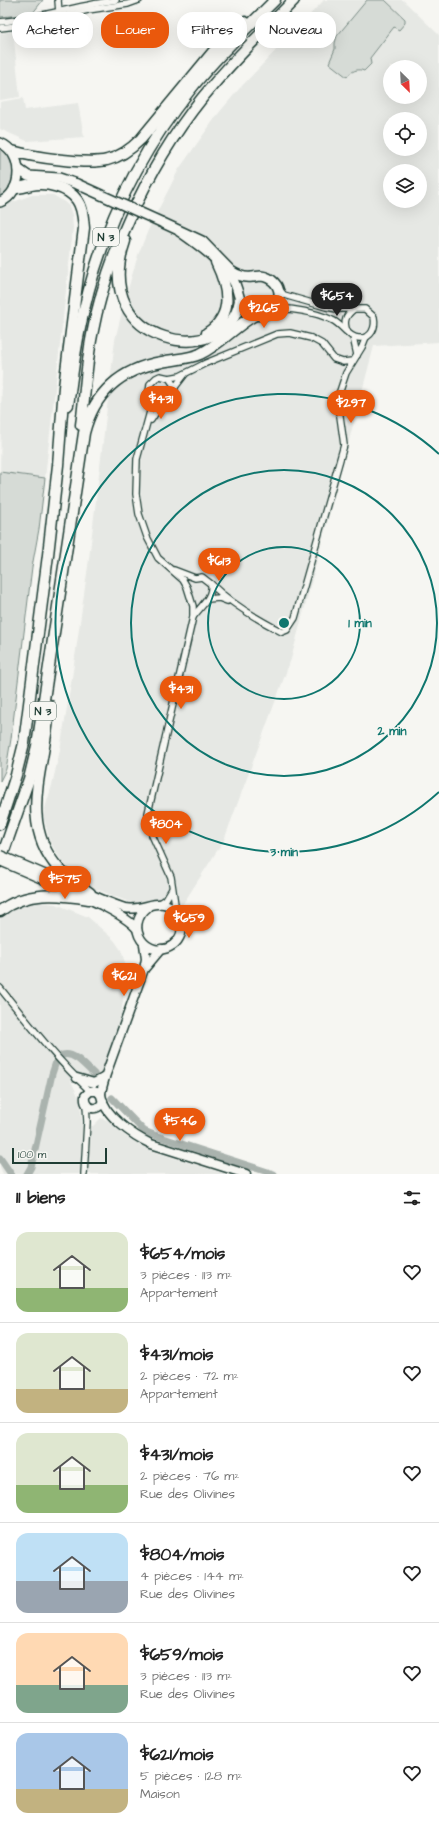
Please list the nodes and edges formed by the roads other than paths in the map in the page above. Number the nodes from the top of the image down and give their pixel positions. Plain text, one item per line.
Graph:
1 (58, 0) edge
2 (116, 0) edge
3 (138, 0) edge
4 (272, 0) edge
5 (275, 0) edge
6 (294, 0) edge
7 (59, 11) junction
8 (85, 12) edge
9 (0, 22) edge
10 (12, 27) edge
11 (0, 28) edge
12 (0, 143) edge
13 (12, 151) junction
14 (18, 169) junction
15 (44, 177) junction
16 (15, 188) junction
17 (0, 202) edge
18 (135, 208) junction
19 (179, 231) junction
20 (216, 262) junction
21 (252, 278) junction
22 (278, 288) junction
23 (240, 298) junction
24 (274, 309) junction
25 (354, 309) junction
26 (255, 315) junction
27 (347, 331) junction
28 (353, 337) junction
29 (366, 337) junction
30 (196, 339) junction
31 (357, 355) junction
32 (352, 361) junction
33 (187, 372) junction
34 (169, 378) junction
35 (175, 387) junction
36 (151, 398) junction
37 (162, 403) junction
38 (147, 427) junction
39 (51, 526) junction
40 (65, 556) junction
41 (168, 567) junction
42 (195, 578) junction
43 (211, 584) junction
44 (187, 587) junction
45 (191, 599) junction
46 (206, 600) junction
47 (234, 603) junction
48 (193, 617) junction
49 (50, 667) junction
50 (24, 743) junction
51 (0, 802) edge
52 (0, 824) edge
53 (0, 855) edge
54 (0, 861) edge
55 (50, 879) junction
56 (173, 887) junction
57 (90, 896) junction
58 (159, 904) junction
59 (148, 907) junction
60 (0, 911) edge
61 (176, 911) junction
62 (137, 929) junction
63 (144, 944) junction
64 (161, 949) junction
65 (144, 969) junction
66 (0, 988) edge
67 (105, 1077) junction
68 (77, 1078) junction
69 (93, 1096) junction
70 (95, 1108) junction
71 (111, 1114) junction
72 (87, 1122) junction
73 (84, 1174) edge
74 (246, 1174) edge

1 - 7 street
2 - 7 street
3 - 8 street
4 - 13 highway
5 - 39 highway, N 3
6 - 18 highway, N 3
7 - 9 street
10 - 11 street
12 - 13 main road
13 - 14 main road
14 - 15 main road
14 - 16 main road
15 - 16 main road
15 - 19 main road, bridge
16 - 17 main road
16 - 39 highway, N 3
18 - 30 highway, N 3
18 - 40 highway, N 3
19 - 20 main road
19 - 21 main road
20 - 23 main road
20 - 30 highway
21 - 22 main road
21 - 23 main road
22 - 24 main road
22 - 25 street
23 - 26 main road
23 - 30 highway, N 3
24 - 26 main road
24 - 27 street
25 - 27 street
25 - 29 street
26 - 40 highway, N 3
27 - 28 street
28 - 29 street
28 - 31 street
29 - 31 street
31 - 32 street
32 - 33 street
32 - 47 street
33 - 34 street
33 - 35 street
34 - 35 street
34 - 36 street
35 - 37 street
36 - 37 street
36 - 38 street
37 - 38 street
38 - 41 street
39 - 50 highway, N 3
40 - 49 highway, N 3
41 - 42 street
41 - 44 street
42 - 43 street
42 - 44 street
43 - 46 street
43 - 47 street
44 - 45 street
45 - 46 street
45 - 48 street
46 - 47 street
46 - 48 street
48 - 56 street
49 - 54 highway, N 3
49 - 57 highway
50 - 51 highway
50 - 52 highway, N 3
53 - 55 street, bridge
54 - 55 street, bridge
55 - 57 street
56 - 58 street
56 - 61 street
57 - 59 street
57 - 60 highway
57 - 62 street
58 - 59 street
58 - 61 street
59 - 62 street
61 - 64 street
62 - 63 street
63 - 64 street
63 - 65 street
64 - 65 street
65 - 67 street
66 - 68 street
67 - 68 street
67 - 69 street
68 - 69 street
69 - 70 street
69 - 70 street
69 - 71 street
69 - 72 street
70 - 71 street
70 - 72 street
71 - 74 street
72 - 73 street

